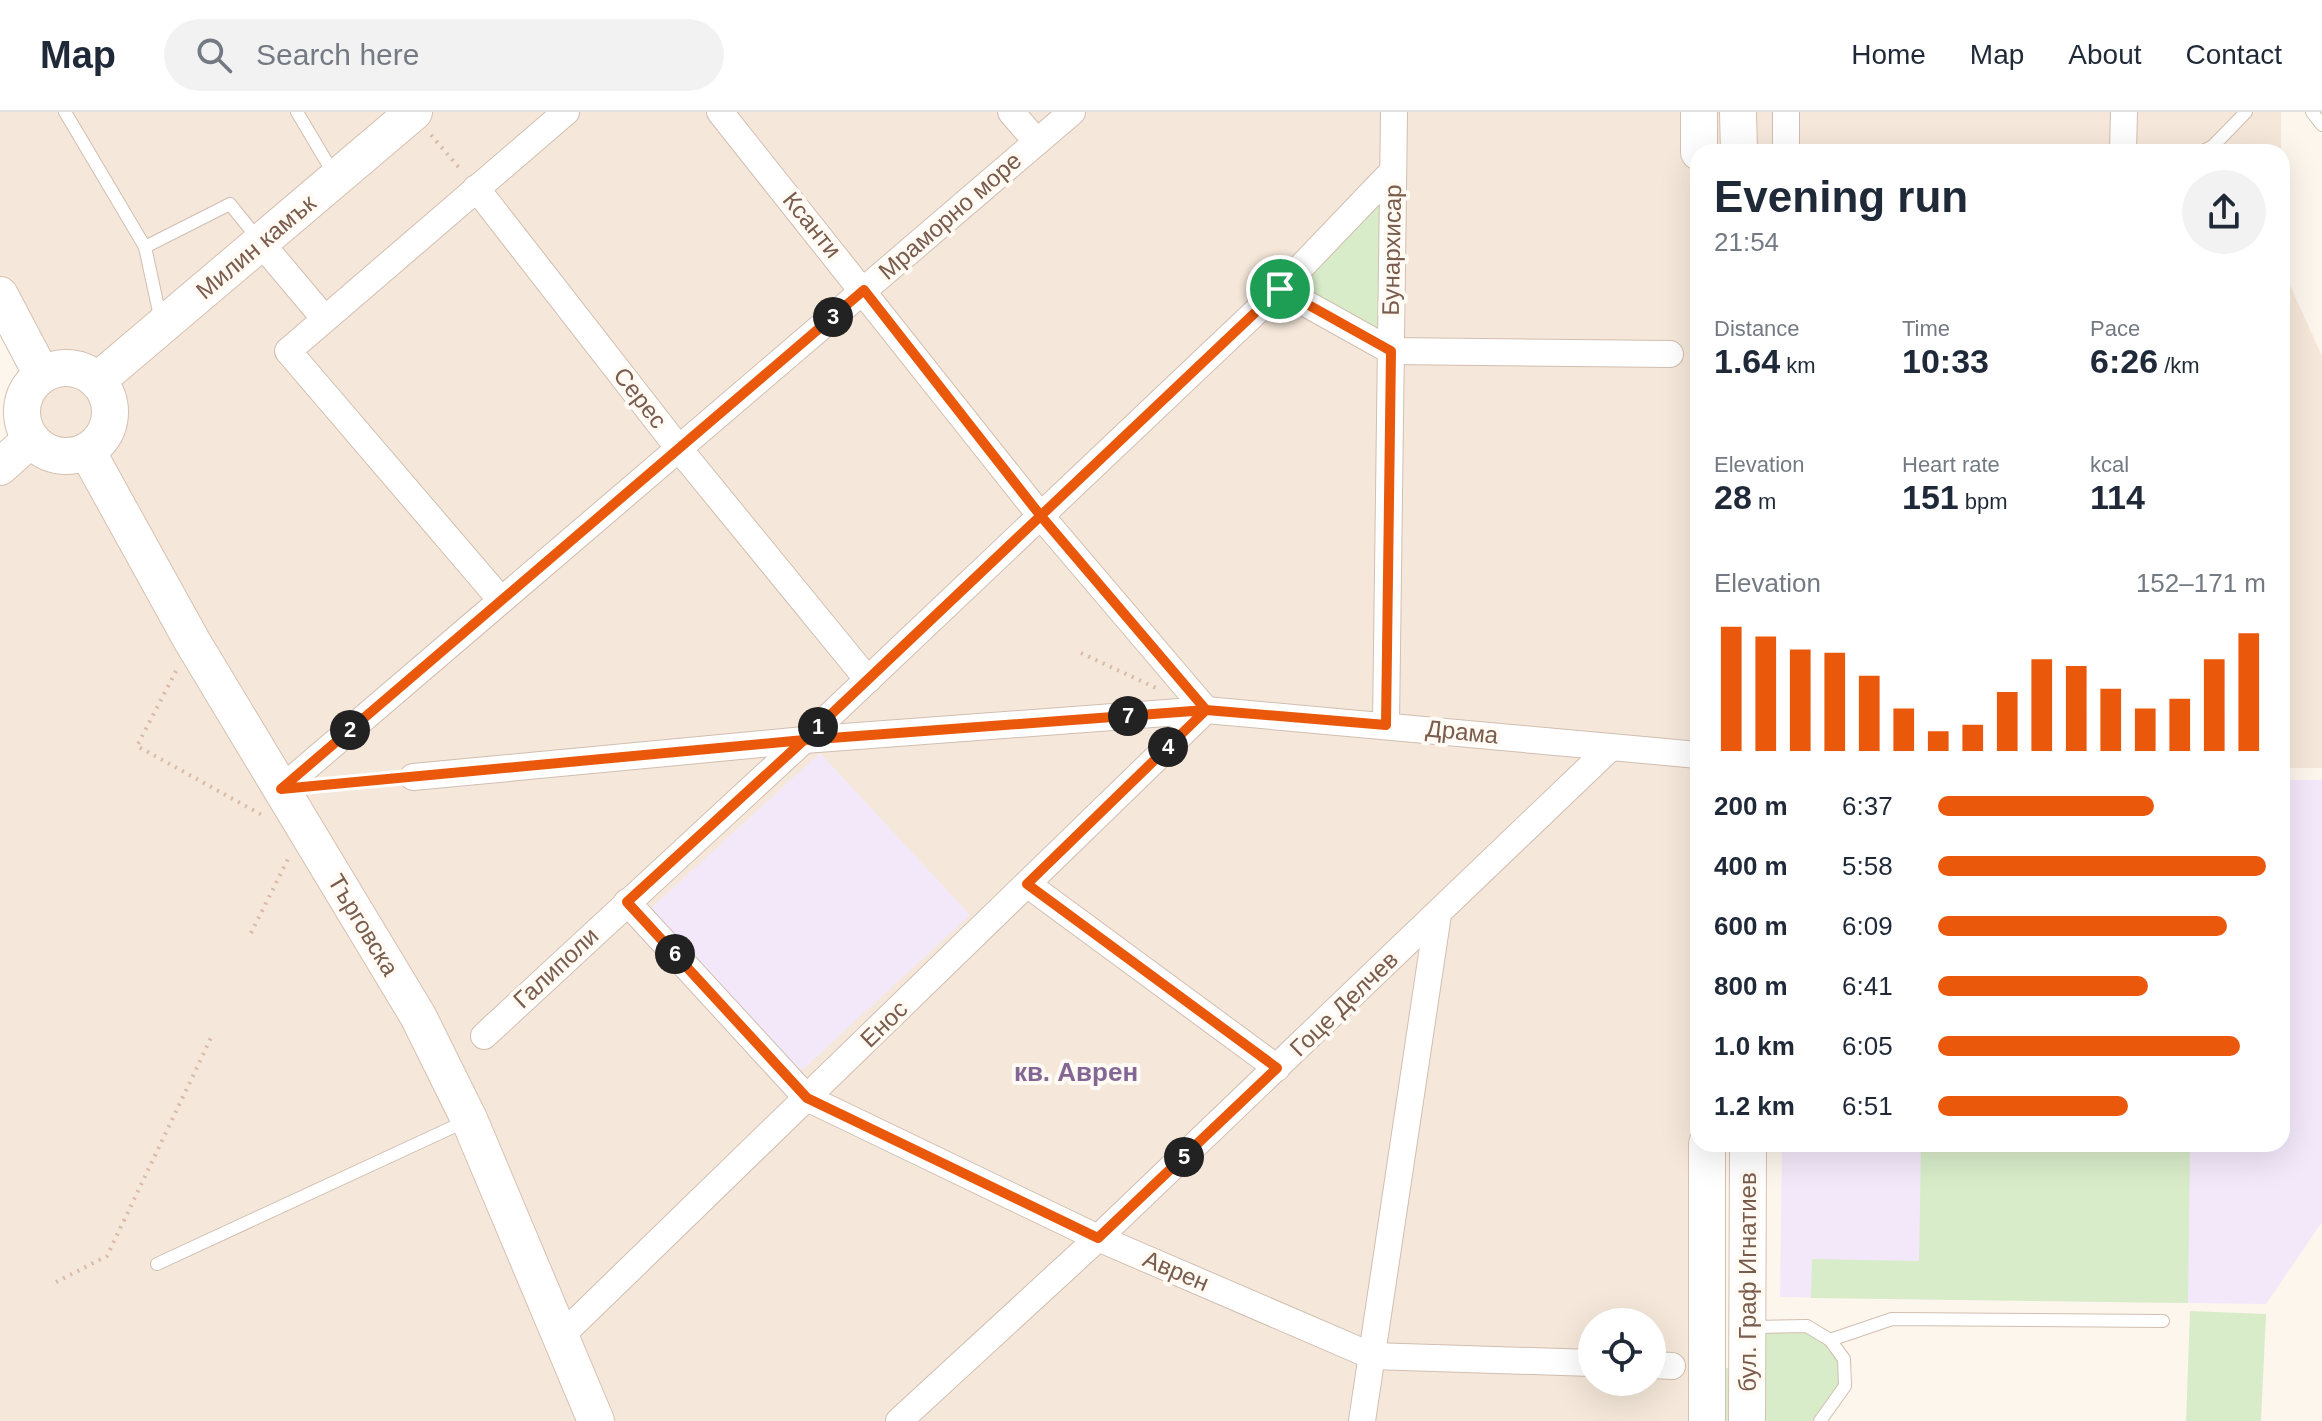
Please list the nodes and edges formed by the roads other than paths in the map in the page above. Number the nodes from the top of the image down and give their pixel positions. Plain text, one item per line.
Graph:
1 (65, 112) edge
2 (297, 112) edge
3 (413, 112) edge
4 (566, 112) edge
5 (720, 112) edge
6 (1011, 112) edge
7 (1072, 112) edge
8 (1394, 112) edge
9 (1699, 112) edge
10 (1738, 112) edge
11 (1786, 112) edge
12 (2124, 112) edge
13 (2246, 112) edge
14 (2312, 112) edge
15 (2322, 125) edge
16 (1037, 142) junction
17 (1699, 144) edge
18 (1739, 144) edge
19 (1786, 144) edge
20 (2123, 144) edge
21 (2215, 144) edge
22 (1393, 171) junction
23 (337, 178) junction
24 (476, 188) junction
25 (261, 243) junction
26 (145, 247) junction
27 (1280, 289) junction
28 (864, 290) junction
29 (0, 295) edge
30 (324, 318) junction
31 (162, 327) junction
32 (1391, 351) junction
33 (1670, 354) dead end
34 (42, 375) junction
35 (97, 381) junction
36 (31, 439) junction
37 (680, 450) junction
38 (87, 451) junction
39 (0, 467) edge
40 (1040, 515) junction
41 (501, 600) junction
42 (868, 680) junction
43 (1206, 710) junction
44 (1386, 725) junction
45 (804, 740) junction
46 (1611, 747) junction
47 (1690, 754) edge
48 (413, 777) road end
49 (281, 789) junction
50 (1027, 884) junction
51 (627, 902) junction
52 (1438, 914) junction
53 (484, 1036) dead end
54 (1277, 1068) junction
55 (807, 1098) junction
56 (469, 1119) junction
57 (1707, 1152) edge
58 (1748, 1152) edge
59 (1098, 1238) junction
60 (157, 1264) dead end
61 (2163, 1321) dead end
62 (1748, 1327) junction
63 (1707, 1328) junction
64 (561, 1336) junction
65 (1830, 1340) junction
66 (1372, 1356) junction
67 (1578, 1363) edge
68 (596, 1421) edge
69 (899, 1421) edge
70 (1362, 1421) edge
71 (1707, 1421) edge
72 (1747, 1421) edge
73 (1820, 1421) edge

1 - 26 lane
2 - 23 lane
3 - 23 street, Милин камък
4 - 24 street
5 - 28 street, Ксанти
6 - 16 street
7 - 16 street, Мраморно море
8 - 22 street, Бунархисар
9 - 17 street
10 - 18 street
11 - 19 street
12 - 20 street
13 - 21 lane
14 - 15 lane
16 - 28 street, Мраморно море
22 - 27 street, Галиполи
22 - 32 street, Бунархисар
23 - 25 street, Милин камък
24 - 30 street
24 - 37 street, Серес
25 - 26 lane
25 - 30 street
25 - 31 street, Милин камък
26 - 31 lane
27 - 32 street
27 - 40 street, Галиполи
28 - 37 street, Мраморно море
28 - 40 street, Ксанти
29 - 34 street
30 - 41 street
31 - 35 street, Милин камък
32 - 33 street
32 - 44 street, Бунархисар
34 - 35 street
34 - 36 street
35 - 38 street
36 - 38 street
36 - 39 street
37 - 41 street, Мраморно море
37 - 42 street, Серес
38 - 49 street, Търговска
40 - 42 street, Галиполи
40 - 43 street, Ксанти
41 - 49 street, Мраморно море
42 - 45 street, Галиполи
43 - 44 street, Драма
43 - 45 street, Драма
43 - 50 street, Енос
44 - 46 street, Драма
45 - 48 street, Драма
45 - 51 street, Галиполи
46 - 47 street, Драма
46 - 52 street, Гоце Делчев
49 - 56 street, Търговска
50 - 54 street
50 - 55 street, Енос
51 - 53 street, Галиполи
51 - 55 street, Аврен
52 - 54 street, Гоце Делчев
52 - 66 street
54 - 59 street, Гоце Делчев
55 - 59 street, Аврен
55 - 64 street, Енос
56 - 60 lane
56 - 64 street, Търговска
57 - 63 street, бул. Граф Игнатиев
58 - 62 street, бул. Граф Игнатиев
59 - 66 street, Аврен
59 - 69 street, Гоце Делчев
61 - 65 lane
62 - 63 street
62 - 65 lane
62 - 72 street, бул. Граф Игнатиев
63 - 71 street, бул. Граф Игнатиев
64 - 68 street, Търговска
65 - 73 lane
66 - 67 street, Аврен
66 - 70 street

